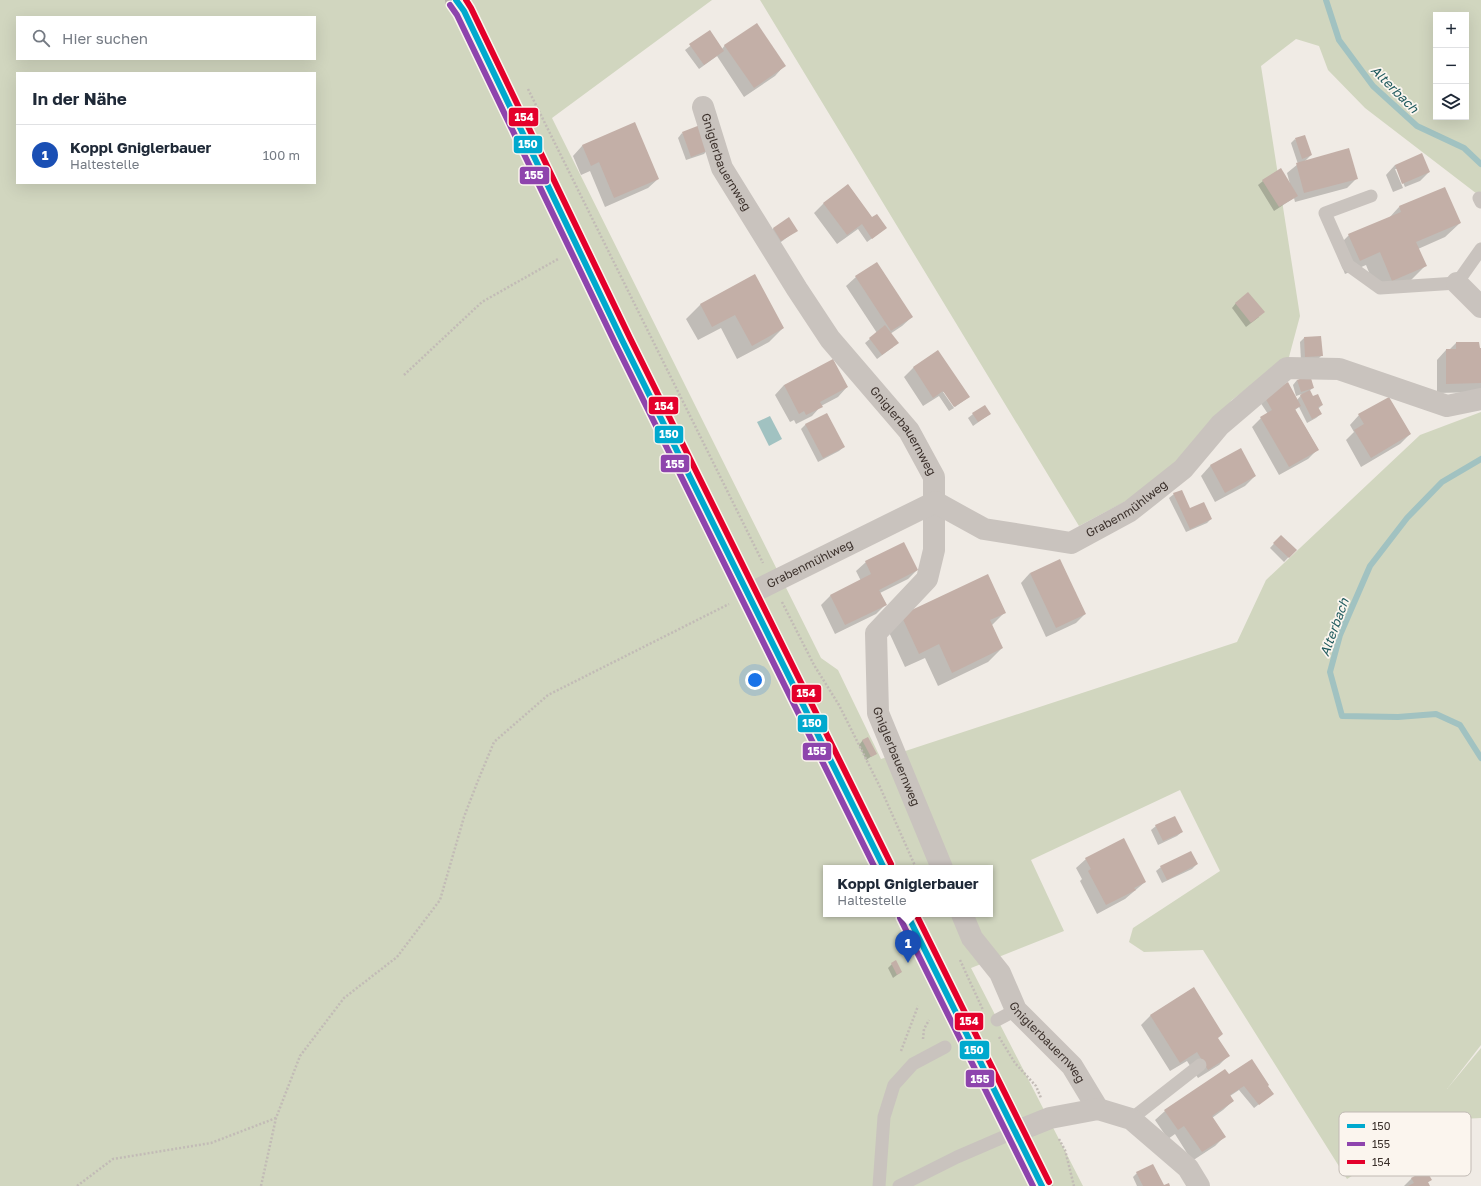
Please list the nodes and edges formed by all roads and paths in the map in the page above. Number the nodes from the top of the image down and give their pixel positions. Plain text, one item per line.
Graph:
1 (456, 0) edge
2 (528, 88) dead end
3 (703, 107) dead end
4 (1371, 196) dead end
5 (578, 248) junction
6 (1481, 249) edge
7 (1457, 284) junction
8 (1481, 307) edge
9 (404, 375) dead end
10 (1481, 400) edge
11 (935, 502) junction
12 (773, 583) junction
13 (749, 594) junction
14 (883, 865) edge
15 (915, 865) edge
16 (941, 865) edge
17 (908, 917) edge
18 (963, 917) edge
19 (918, 1006) dead end
20 (1016, 1010) junction
21 (997, 1020) dead end
22 (945, 1047) dead end
23 (1200, 1065) dead end
24 (894, 1085) junction
25 (1098, 1109) junction
26 (276, 1118) junction
27 (1050, 1118) junction
28 (1131, 1119) junction
29 (1015, 1132) junction
30 (77, 1186) edge
31 (261, 1186) edge
32 (879, 1186) edge
33 (899, 1186) edge
34 (1042, 1186) edge
35 (1074, 1186) edge
36 (1200, 1186) edge

1 - 5 main road
2 - 12 path
3 - 11 street, Gniglerbauernweg
4 - 7 lane
5 - 9 path
5 - 13 main road
6 - 7 lane
7 - 8 street
10 - 11 street, Grabenmühlweg
11 - 12 street, Grabenmühlweg
11 - 16 street, Gniglerbauernweg
12 - 13 street, Grabenmühlweg
12 - 15 path
13 - 14 main road
13 - 26 path
17 - 29 main road
18 - 20 street, Gniglerbauernweg
19 - 24 path
20 - 21 lane
20 - 25 street, Gniglerbauernweg
22 - 24 lane
23 - 28 lane
24 - 32 lane
25 - 27 street
25 - 28 street
26 - 30 path
26 - 31 path
27 - 29 street
27 - 35 path
28 - 36 street
29 - 33 lane
29 - 34 main road

